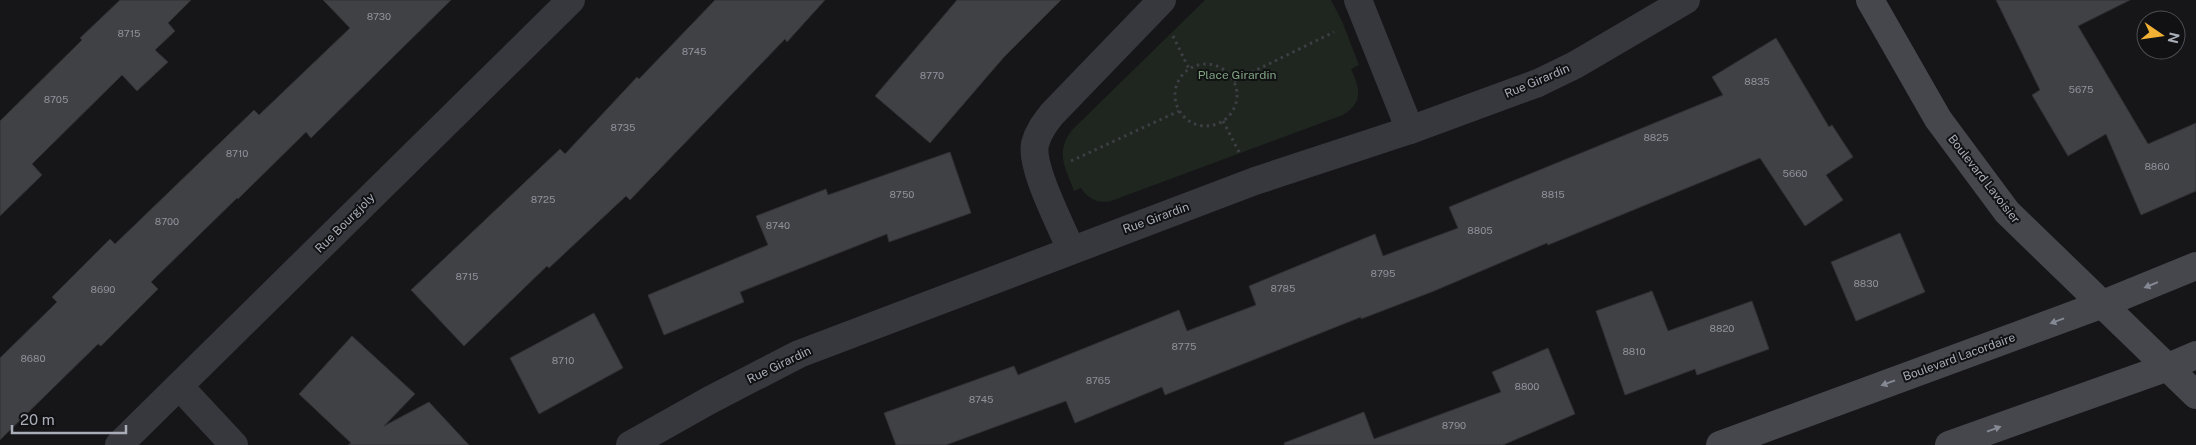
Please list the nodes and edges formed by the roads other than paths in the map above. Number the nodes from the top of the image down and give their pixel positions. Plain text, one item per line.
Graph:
1 (571, 0) edge
2 (1162, 0) edge
3 (1686, 0) edge
4 (1870, 0) edge
5 (1362, 8) edge
6 (1410, 130) junction
7 (1070, 250) junction
8 (2196, 266) edge
9 (2103, 304) junction
10 (2196, 355) edge
11 (2168, 367) junction
12 (179, 386) junction
13 (2196, 395) edge
14 (119, 445) edge
15 (234, 445) edge
16 (630, 445) edge
17 (1720, 445) edge
18 (1949, 445) edge

1 - 12 street, Rue Bourgjoly
2 - 7 street
3 - 6 street, Rue Girardin
4 - 9 main road, Boulevard Lavoisier
5 - 6 street
6 - 7 street, Rue Girardin
7 - 16 street, Rue Girardin
8 -> 9 main road, Boulevard Lacordaire
9 - 11 main road, Boulevard Lavoisier
9 -> 17 main road, Boulevard Lacordaire
10 - 11 main road
11 - 13 main road, Boulevard Lavoisier
18 -> 11 main road
12 - 14 street, Rue Bourgjoly
12 - 15 street

